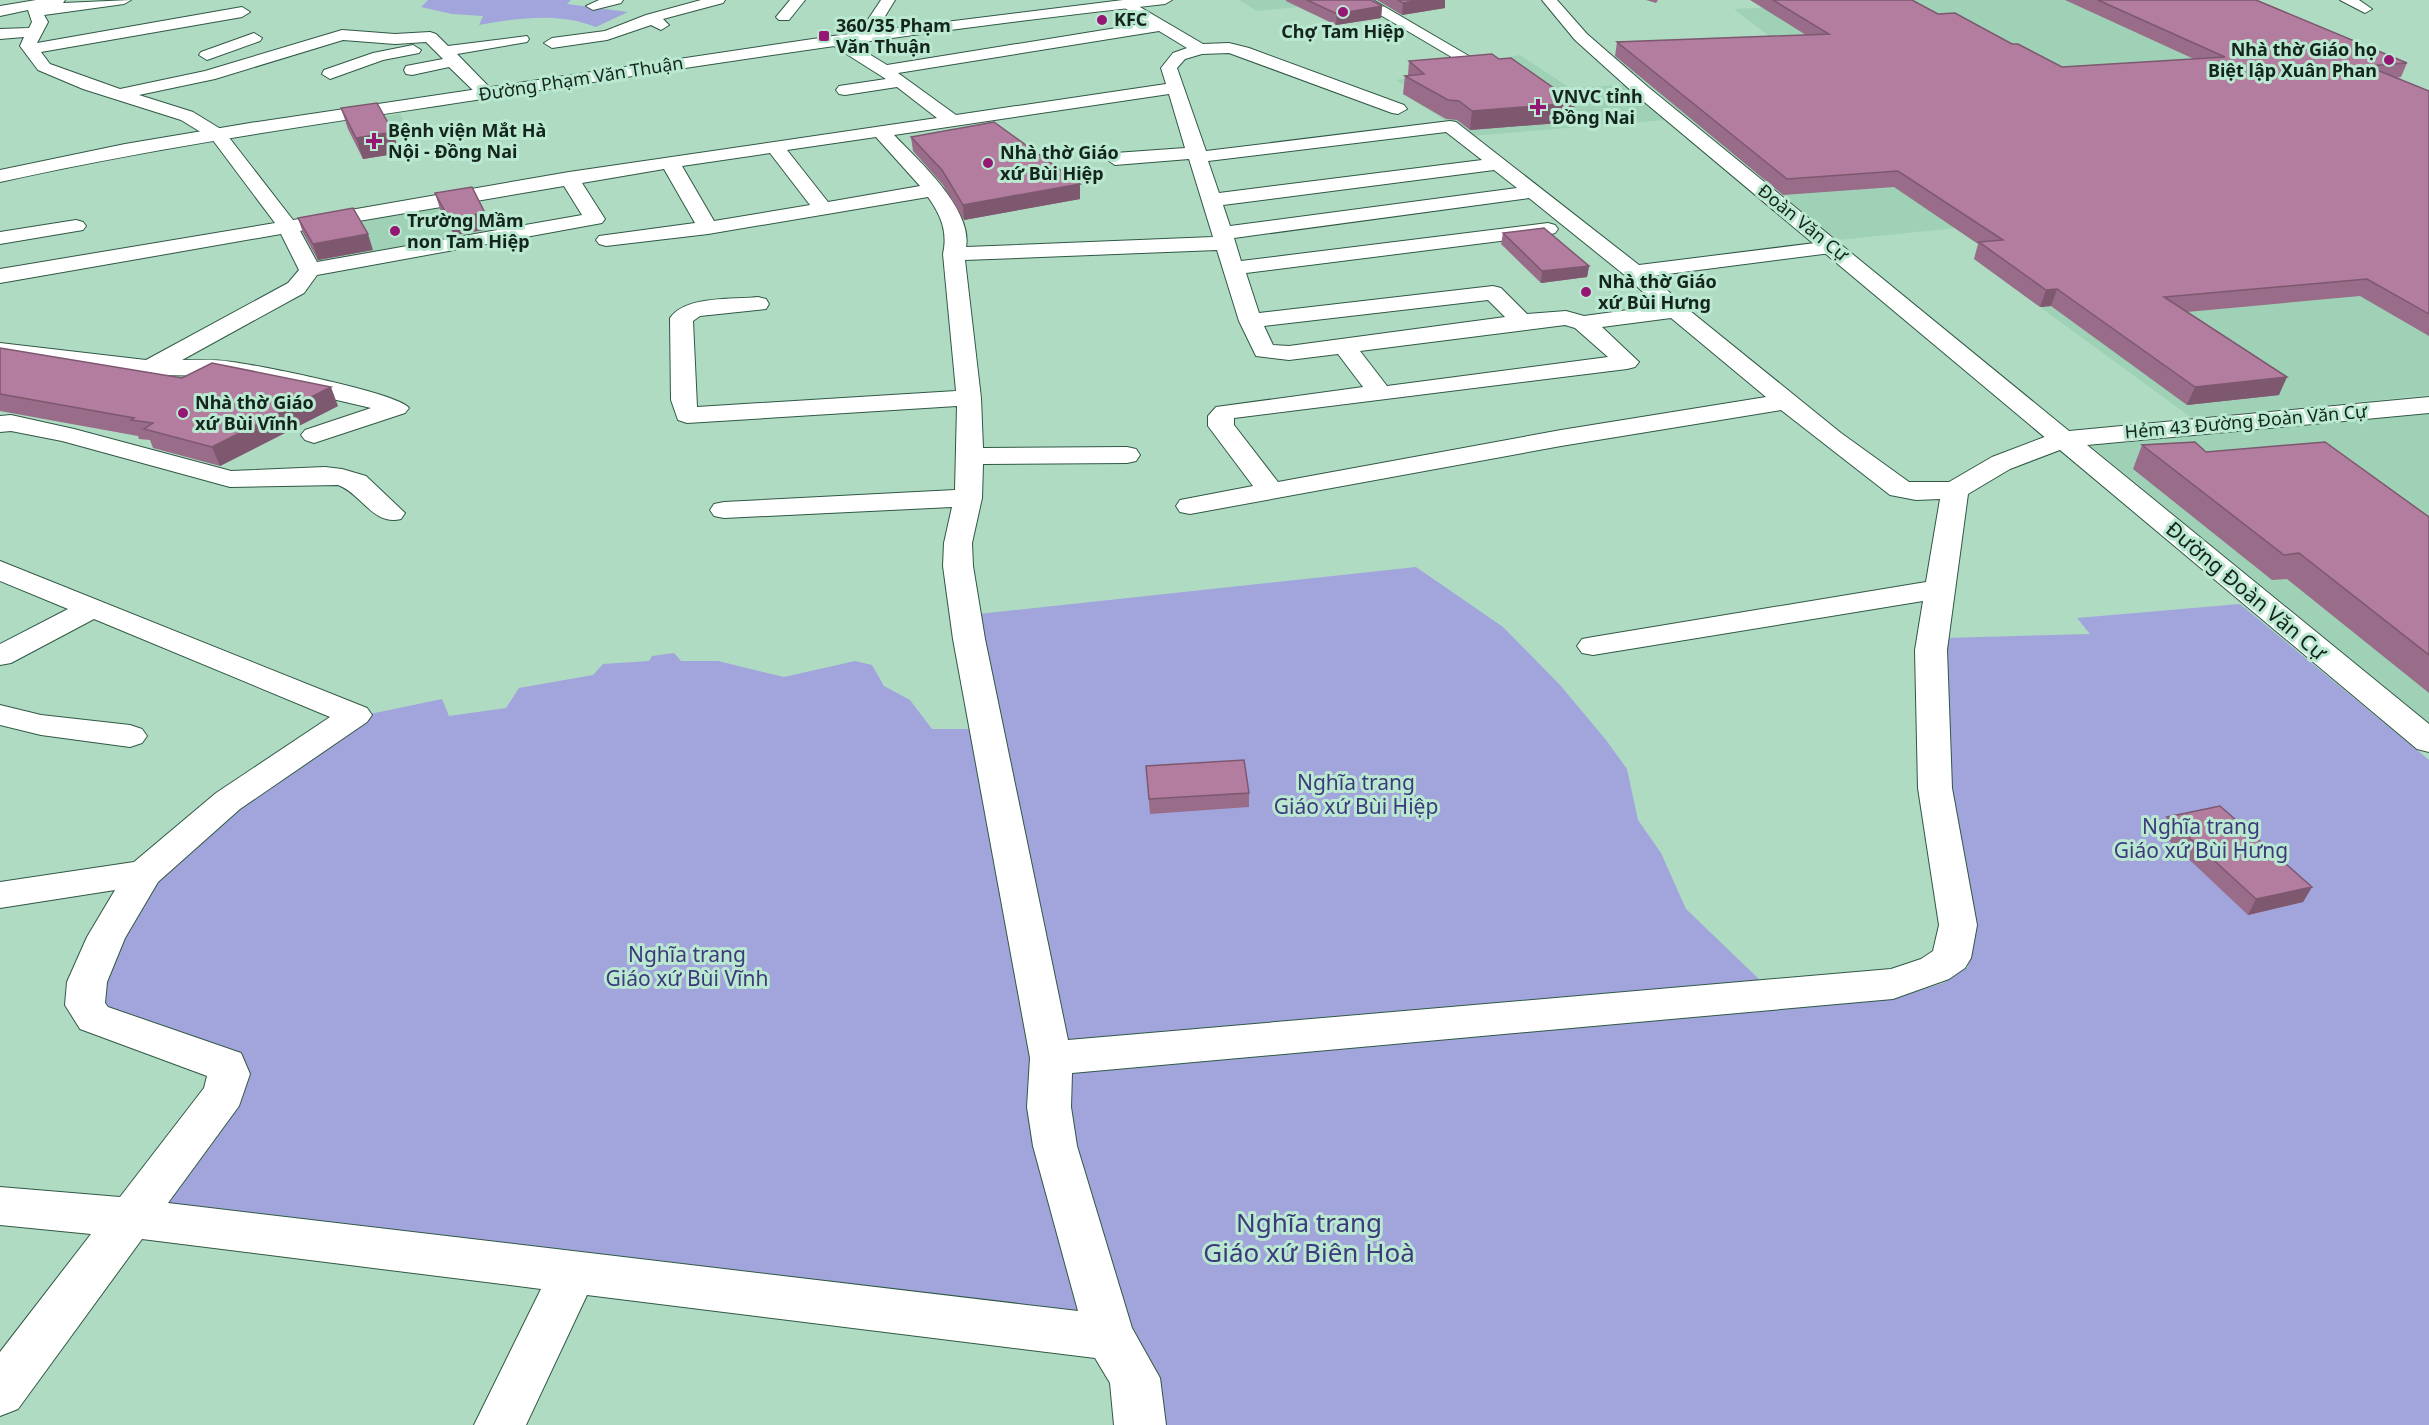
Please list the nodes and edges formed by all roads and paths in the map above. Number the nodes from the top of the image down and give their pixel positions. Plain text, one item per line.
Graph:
1 (58, 0) edge
2 (124, 0) edge
3 (616, 0) edge
4 (712, 0) edge
5 (798, 0) edge
6 (888, 0) edge
7 (1165, 0) edge
8 (1362, 0) edge
9 (1549, 0) edge
10 (2347, 0) edge
11 (1103, 3) edge
12 (1126, 4) junction
13 (593, 6) dead end
14 (35, 8) junction
15 (2365, 9) dead end
16 (0, 11) edge
17 (242, 12) dead end
18 (784, 17) dead end
19 (1159, 26) junction
20 (37, 32) junction
21 (0, 34) edge
22 (865, 36) junction
23 (254, 38) dead end
24 (521, 39) dead end
25 (835, 40) junction
26 (552, 44) dead end
27 (30, 49) junction
28 (1200, 49) junction
29 (445, 53) junction
30 (188, 59) dead end
31 (1466, 59) edge
32 (412, 70) dead end
33 (884, 70) junction
34 (330, 74) dead end
35 (122, 76) dead end
36 (900, 82) junction
37 (88, 85) junction
38 (1176, 88) junction
39 (845, 90) dead end
40 (120, 94) junction
41 (487, 94) junction
42 (1398, 109) dead end
43 (952, 120) junction
44 (879, 130) junction
45 (218, 135) junction
46 (774, 146) junction
47 (1198, 155) junction
48 (1115, 159) dead end
49 (670, 162) junction
50 (1498, 164) junction
51 (0, 176) edge
52 (569, 178) junction
53 (933, 190) junction
54 (1533, 192) junction
55 (1212, 200) junction
56 (823, 208) junction
57 (76, 226) dead end
58 (1577, 226) junction
59 (288, 227) junction
60 (708, 228) junction
61 (0, 238) edge
62 (1224, 238) junction
63 (606, 240) dead end
64 (1831, 248) junction
65 (954, 254) junction
66 (1234, 268) junction
67 (310, 270) junction
68 (1635, 272) junction
69 (0, 276) edge
70 (758, 304) dead end
71 (1676, 311) junction
72 (1250, 321) junction
73 (1522, 322) junction
74 (1583, 323) junction
75 (1344, 345) junction
76 (0, 350) edge
77 (150, 368) junction
78 (1380, 392) junction
79 (969, 398) junction
80 (1788, 401) junction
81 (2429, 405) edge
82 (0, 424) edge
83 (314, 435) dead end
84 (2064, 439) junction
85 (1127, 455) dead end
86 (970, 456) junction
87 (1955, 490) junction
88 (1271, 491) junction
89 (968, 498) junction
90 (1190, 506) dead end
91 (724, 510) dead end
92 (391, 513) dead end
93 (0, 570) edge
94 (1939, 589) junction
95 (91, 609) junction
96 (1593, 646) dead end
97 (0, 656) edge
98 (0, 715) edge
99 (130, 736) dead end
100 (2429, 741) edge
101 (145, 873) junction
102 (0, 895) edge
103 (1051, 1058) junction
104 (0, 1206) edge
105 (129, 1218) junction
106 (573, 1274) junction
107 (1110, 1337) junction
108 (0, 1392) edge
109 (500, 1425) edge
110 (1140, 1425) edge

1 - 14 street
2 - 14 street
3 - 13 street
4 - 26 street
5 - 18 street
6 - 22 street
7 - 12 street, Đường Phạm Văn Thuận
8 - 31 street
9 - 64 street, Đoàn Văn Cự
10 - 15 street
11 - 12 street, Đường Phạm Văn Thuận
11 - 22 street, Đường Phạm Văn Thuận
12 - 19 street
14 - 16 street
14 - 20 street
17 - 27 street
19 - 28 street
19 - 33 street
20 - 21 street
20 - 27 street
22 - 25 street, Đường Phạm Văn Thuận
23 - 30 street
24 - 29 street
25 - 33 street
25 - 41 street, Đường Phạm Văn Thuận
27 - 37 street
28 - 38 street
28 - 42 street
29 - 32 street
29 - 34 street
29 - 40 street
29 - 41 street
33 - 36 street
35 - 37 street
36 - 39 street
36 - 43 street
37 - 40 street
38 - 43 street
38 - 47 street
40 - 45 street
41 - 45 street, Đường Phạm Văn Thuận
43 - 44 street
44 - 46 street
44 - 53 street
45 - 51 street, Đường Phạm Văn Thuận
45 - 59 street
46 - 49 street
46 - 56 street
47 - 48 street
47 - 50 street
47 - 55 street
49 - 52 street
49 - 60 street
50 - 54 street
50 - 55 street
52 - 59 street
52 - 67 street
53 - 56 street
53 - 65 street
54 - 58 street
54 - 62 street
55 - 62 street
56 - 60 street
57 - 61 street
58 - 66 street
58 - 68 street
59 - 67 street
59 - 69 street
60 - 63 street
62 - 65 street
62 - 66 street
64 - 68 street
64 - 84 street, Đoàn Văn Cự
65 - 79 street
66 - 72 street
67 - 77 street
68 - 71 street
70 - 79 street
71 - 74 street
71 - 80 street
72 - 73 street
72 - 75 street
73 - 74 street
73 - 75 street
74 - 78 street
75 - 78 street
76 - 77 street
77 - 83 street
78 - 88 street
79 - 86 street
80 - 87 street
80 - 88 street
81 - 84 street, Hẻm 43 Đường Đoàn Văn Cự
82 - 92 street
84 - 87 street, Hẻm 43 Đường Đoàn Văn Cự
84 - 100 street, Đường Đoàn Văn Cự
85 - 86 street
86 - 89 street
87 - 94 street
88 - 90 street
89 - 91 street
89 - 103 street
93 - 95 street
94 - 96 street
94 - 103 street
95 - 97 street
95 - 101 street
98 - 99 street
101 - 102 street
101 - 105 street
103 - 107 street
104 - 105 street
105 - 106 street
105 - 108 street
106 - 107 street
106 - 109 street
107 - 110 street

